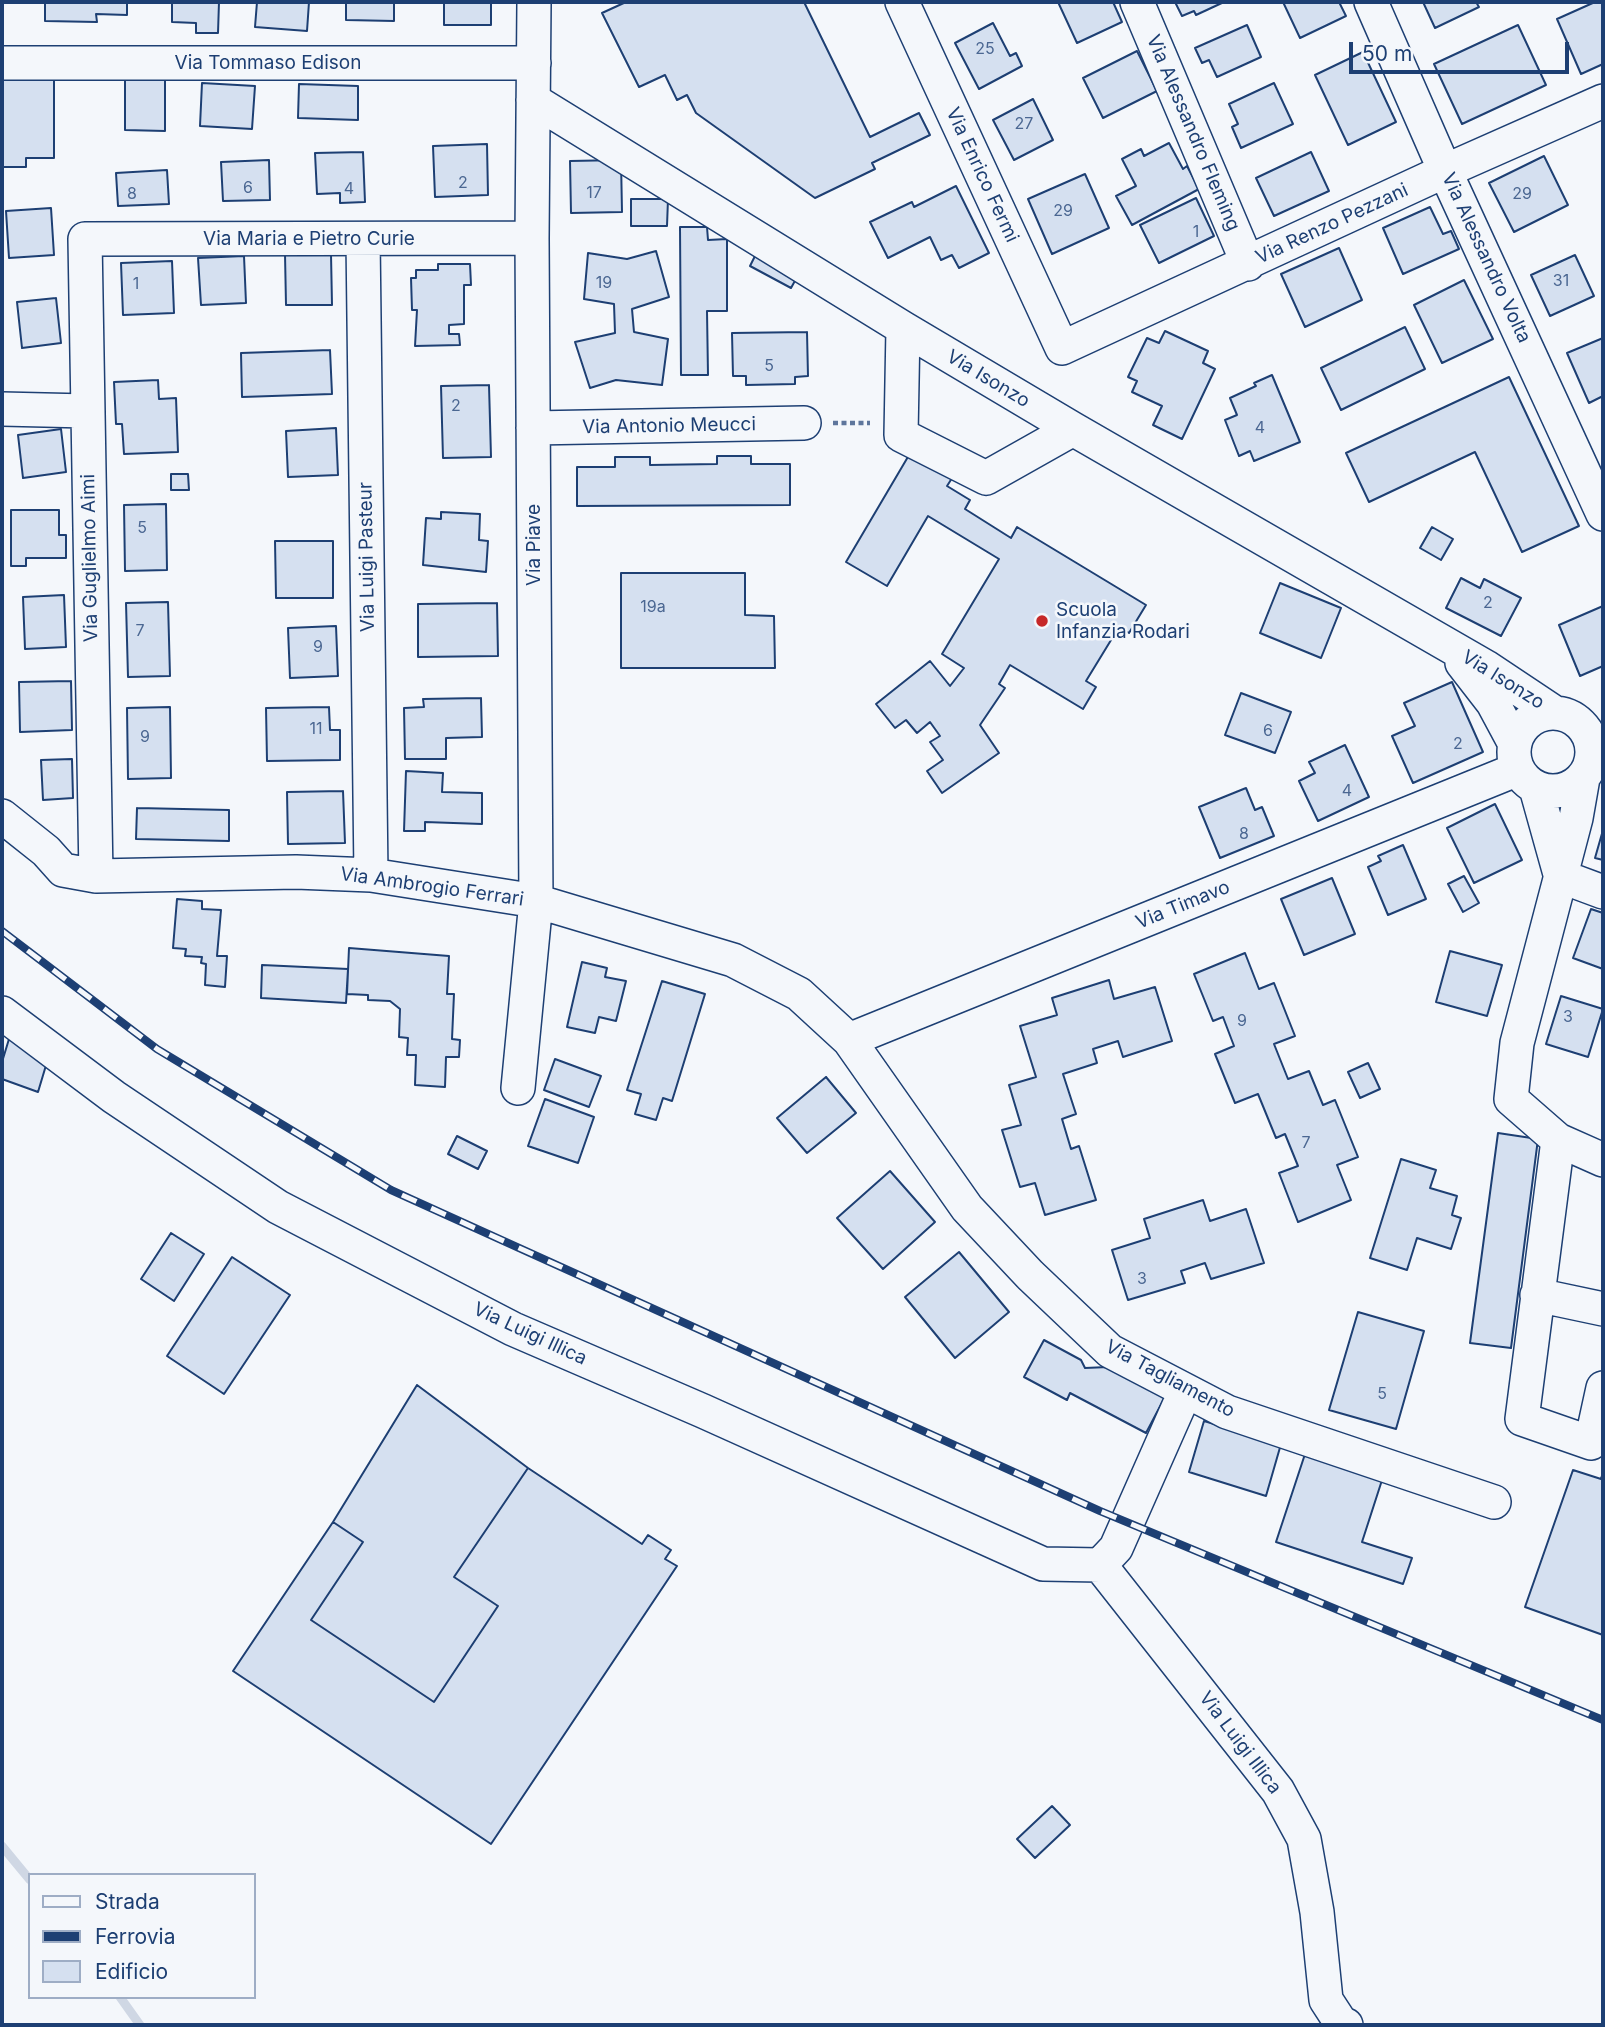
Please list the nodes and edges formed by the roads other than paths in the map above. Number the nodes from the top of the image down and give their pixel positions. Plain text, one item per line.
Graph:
1 (534, 2) edge
2 (902, 2) edge
3 (1137, 2) edge
4 (1371, 2) edge
5 (2, 62) edge
6 (534, 62) junction
7 (533, 100) junction
8 (1603, 101) edge
9 (1445, 170) junction
10 (532, 238) junction
11 (85, 239) joint
12 (363, 239) junction
13 (1248, 264) junction
14 (903, 328) junction
15 (1062, 348) joint
16 (2, 409) edge
17 (87, 411) junction
18 (804, 423) road end
19 (533, 428) junction
20 (1073, 429) junction
21 (1603, 514) edge
22 (1450, 647) junction
23 (1578, 718) edge
24 (1592, 766) edge
25 (1523, 767) junction
26 (2, 816) edge
27 (371, 875) junction
28 (96, 876) junction
29 (1560, 876) junction
30 (1603, 892) edge
31 (536, 901) junction
32 (2, 1013) edge
33 (849, 1040) junction
34 (518, 1088) dead end
35 (1558, 1140) junction
36 (1603, 1160) edge
37 (1537, 1295) junction
38 (1603, 1309) edge
39 (1603, 1388) edge
40 (1185, 1392) junction
41 (1494, 1502) dead end
42 (1100, 1564) junction
43 (1346, 2025) edge

1 - 6 street, Via Piave
2 - 15 street, Via Enrico Fermi
3 - 13 street, Via Alessandro Fleming
4 - 9 street, Via Alessandro Volta
5 - 6 street, Via Tommaso Edison
6 - 7 street, Via Piave
7 - 10 street, Via Piave
7 - 14 street, Via Isonzo
8 - 9 street, Via Renzo Pezzani
9 - 13 street, Via Renzo Pezzani
9 - 21 street, Via Alessandro Volta
10 - 12 street, Via Maria e Pietro Curie
10 - 19 street, Via Piave
11 - 12 street, Via Maria e Pietro Curie
11 - 17 street, Via Guglielmo Aimi
12 - 27 street, Via Luigi Pasteur
13 - 15 street, Via Renzo Pezzani
14 - 20 street, Via Isonzo
14 - 20 street
16 - 17 street
17 - 28 street, Via Guglielmo Aimi
18 - 19 street, Via Antonio Meucci
19 - 31 street, Via Piave
20 - 22 street, Via Isonzo
22 - 23 street, Via Isonzo
22 - 25 street, Via Isonzo
23 - 24 street
23 - 25 street
24 - 25 street
24 - 29 street
25 - 29 street, Via Isonzo
25 - 33 street, Via Timavo
26 - 28 street, Via Ambrogio Ferrari
27 - 28 street, Via Ambrogio Ferrari
27 - 31 street, Via Ambrogio Ferrari
29 - 30 street
29 - 35 street
31 - 33 street, Via Ambrogio Ferrari
31 - 34 street, Via Piave
32 - 42 street, Via Luigi Illica
33 - 40 street, Via Tagliamento
35 - 36 street
35 - 37 street
37 - 38 street
37 - 39 street
40 - 41 street, Via Tagliamento
40 - 42 street
42 - 43 street, Via Luigi Illica

